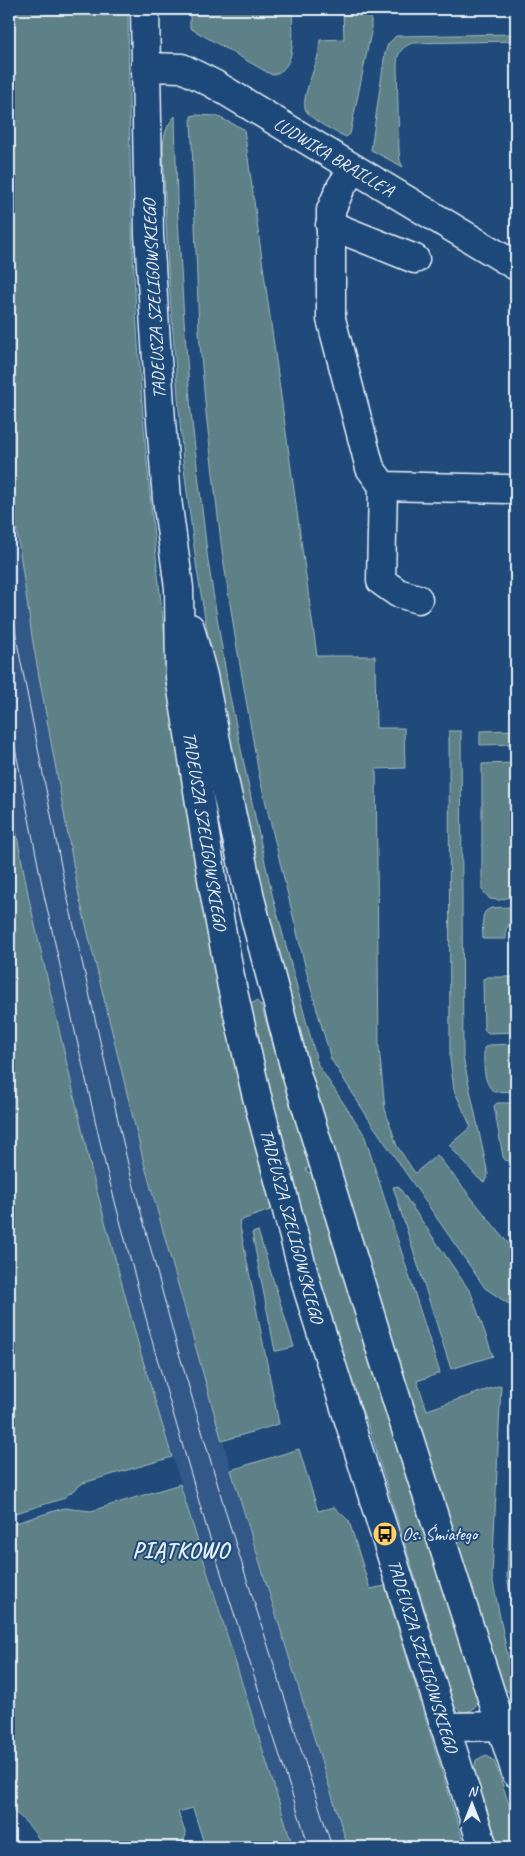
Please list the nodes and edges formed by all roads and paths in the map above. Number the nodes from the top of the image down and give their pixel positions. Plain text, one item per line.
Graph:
1 (145, 9) edge
2 (146, 68) junction
3 (354, 169) junction
4 (330, 225) junction
5 (415, 259) dead end
6 (516, 266) edge
7 (382, 486) junction
8 (507, 489) dead end
9 (179, 588) junction
10 (418, 599) dead end
11 (509, 1726) edge
12 (445, 1727) junction
13 (516, 1773) edge
14 (483, 1847) edge

1 - 2 street, TADEUSZA SZELIGOWSKIEGO
2 - 3 street, LUDWIKA BRAILLE'A
2 - 9 street, TADEUSZA SZELIGOWSKIEGO
3 - 4 street
3 - 6 street, LUDWIKA BRAILLE'A
4 - 5 street
4 - 7 street
7 - 8 street
7 - 10 street
9 - 11 street, TADEUSZA SZELIGOWSKIEGO
9 - 12 street, TADEUSZA SZELIGOWSKIEGO
11 - 12 street
11 - 13 street, TADEUSZA SZELIGOWSKIEGO
12 - 14 street, TADEUSZA SZELIGOWSKIEGO

